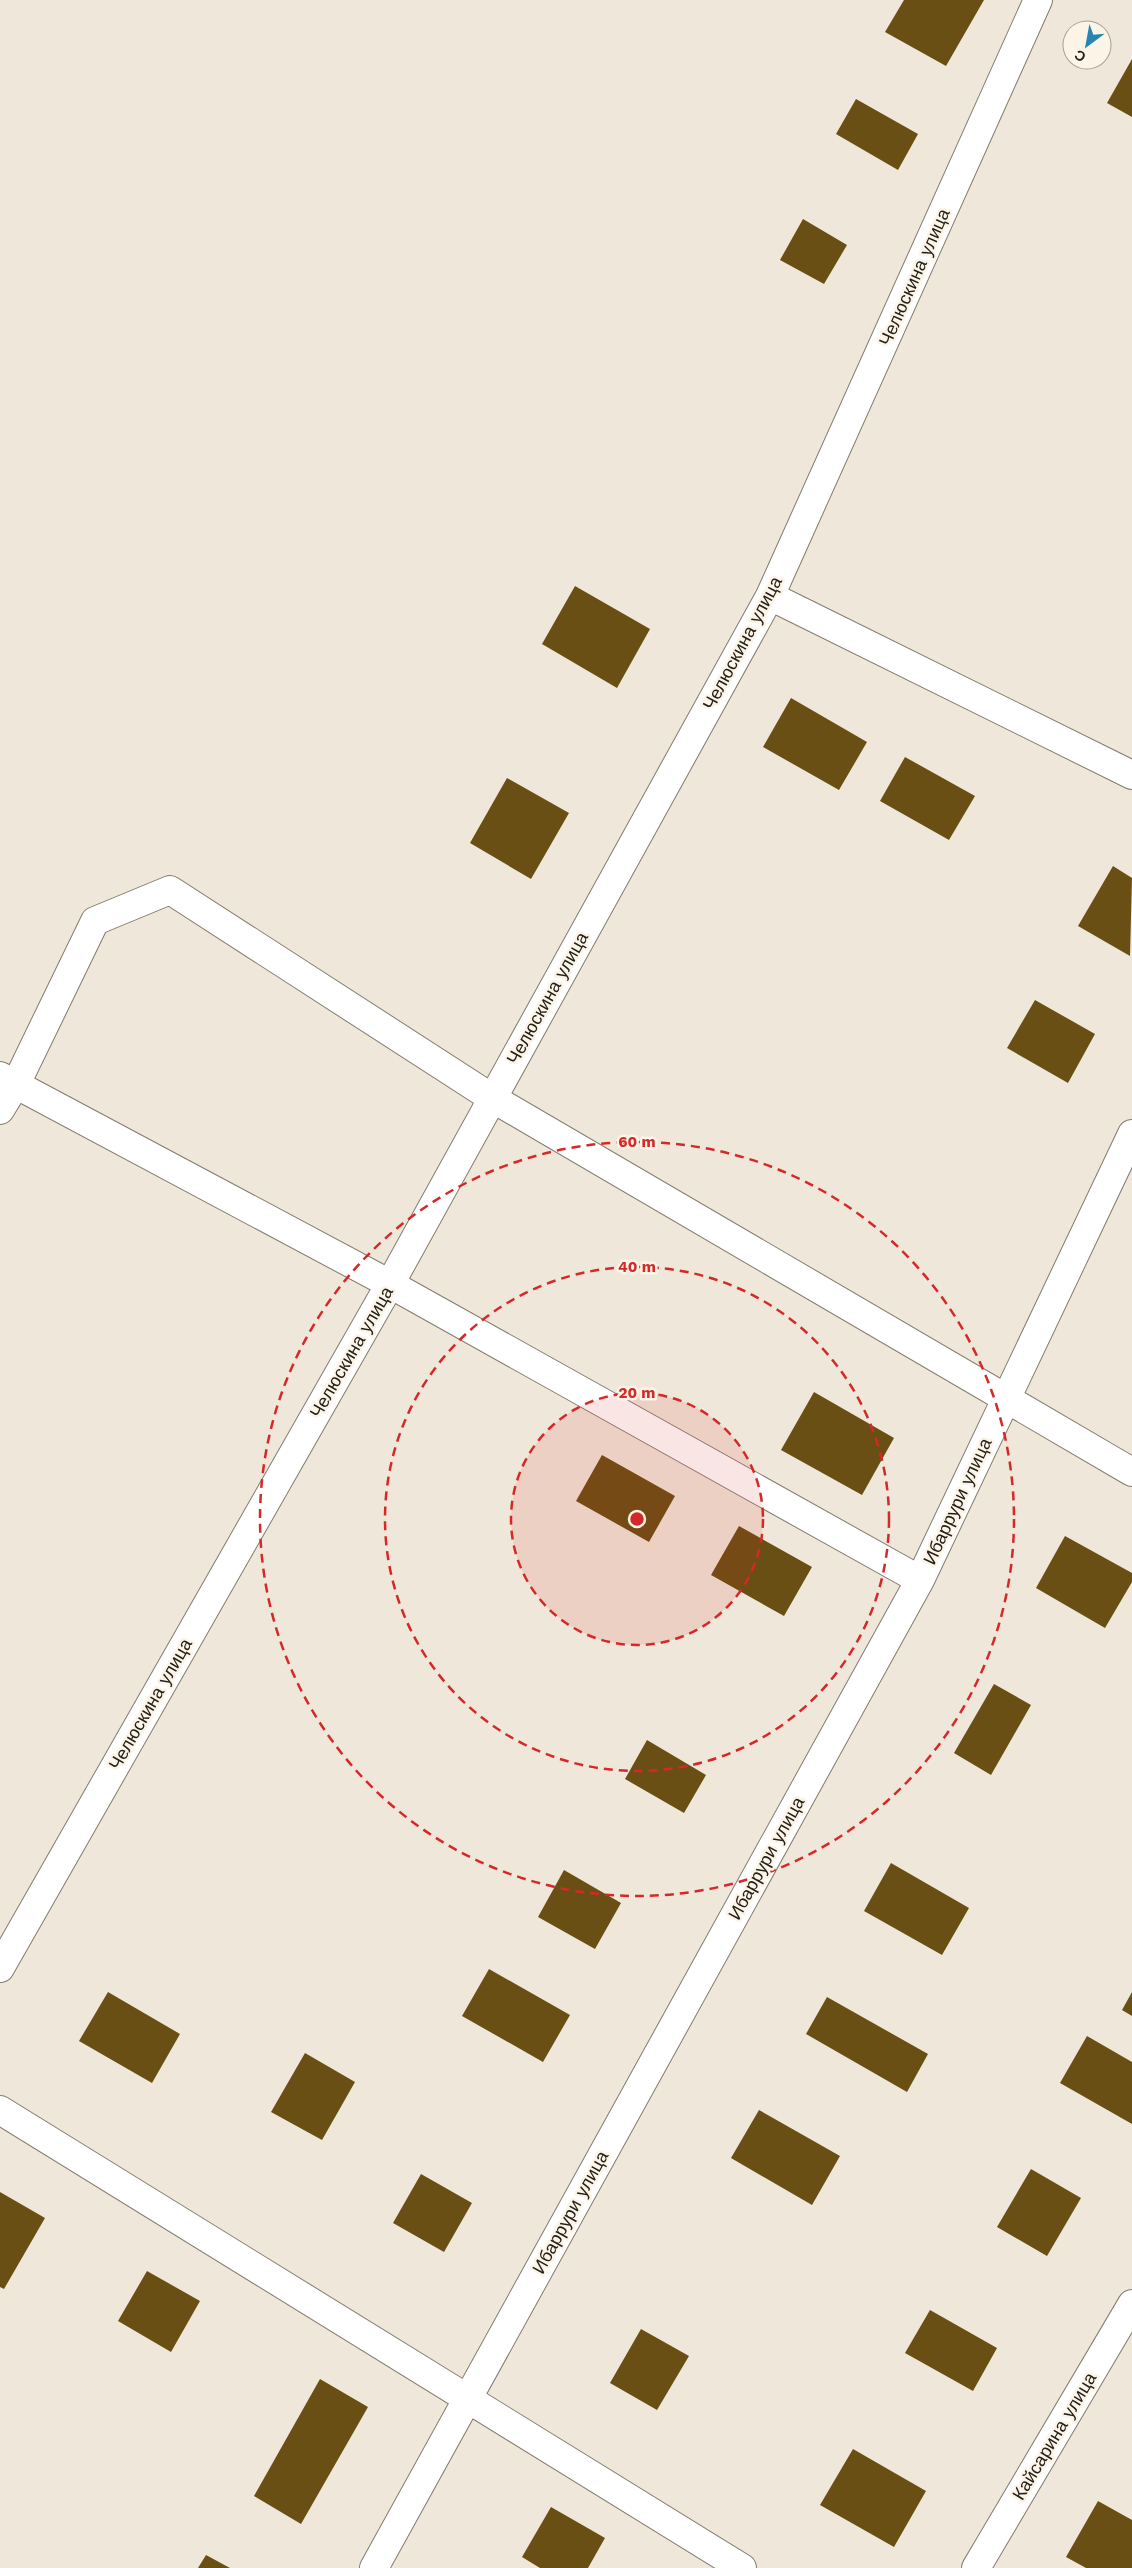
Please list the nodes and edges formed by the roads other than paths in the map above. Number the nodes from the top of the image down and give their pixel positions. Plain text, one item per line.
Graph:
1 (1038, 0) edge
2 (770, 596) junction
3 (1132, 775) edge
4 (8, 1080) edge
5 (492, 1098) junction
6 (0, 1110) edge
7 (1132, 1134) edge
8 (390, 1284) junction
9 (1006, 1399) junction
10 (1132, 1472) edge
11 (920, 1580) junction
12 (0, 1968) edge
13 (0, 2110) edge
14 (1132, 2304) edge
15 (467, 2400) junction
16 (374, 2568) edge
17 (742, 2568) edge
18 (976, 2568) edge

1 - 2 street, Челюскина улица
2 - 3 street
2 - 5 street, Челюскина улица
4 - 5 street
4 - 6 street
4 - 8 street
5 - 8 street, Челюскина улица
5 - 9 street
7 - 9 street, Ибаррури улица
8 - 11 street
8 - 12 street, Челюскина улица
9 - 10 street
9 - 11 street, Ибаррури улица
11 - 15 street, Ибаррури улица
13 - 15 street
14 - 18 street, Кайсарина улица
15 - 16 street, Ибаррури улица
15 - 17 street

